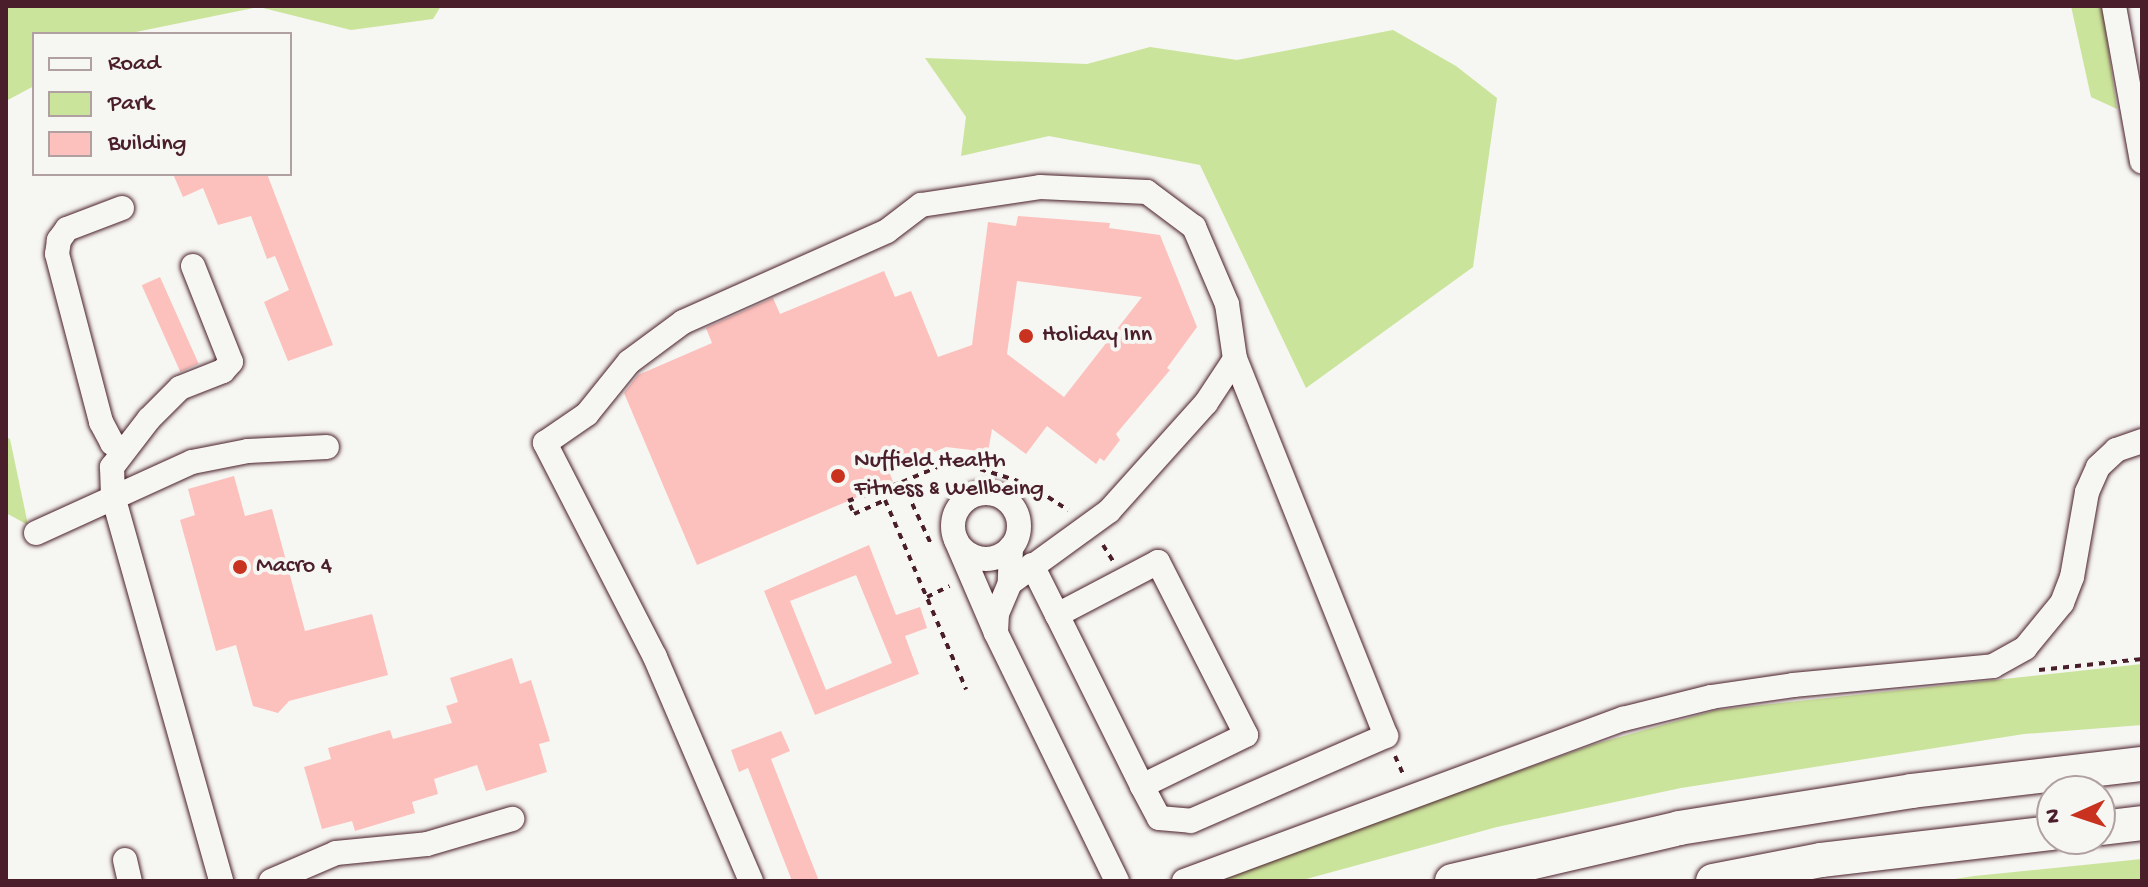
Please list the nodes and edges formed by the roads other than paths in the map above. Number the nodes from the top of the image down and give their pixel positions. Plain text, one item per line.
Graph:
1 (2114, 6) edge
2 (2142, 162) edge
3 (122, 208) dead end
4 (193, 266) dead end
5 (1235, 359) junction
6 (2142, 441) edge
7 (327, 447) dead end
8 (123, 450) junction
9 (113, 496) junction
10 (36, 533) dead end
11 (956, 539) junction
12 (1011, 547) junction
13 (1032, 565) junction
14 (1010, 583) junction
15 (1057, 615) junction
16 (996, 633) junction
17 (2142, 764) edge
18 (1142, 786) junction
19 (512, 819) dead end
20 (2142, 823) edge
21 (2116, 826) edge
22 (2036, 835) edge
23 (221, 881) edge
24 (271, 881) edge
25 (751, 881) edge
26 (1117, 881) edge
27 (1184, 881) edge
28 (1452, 881) edge
29 (1713, 881) edge

1 - 2 street
3 - 8 street
4 - 8 street
5 - 13 street
5 - 18 street
5 - 25 street
6 - 27 street
7 - 9 street
8 - 9 street
9 - 10 street
9 - 23 street
11 - 12 street
11 - 12 street
11 - 16 street
12 - 14 street
13 - 14 street
13 - 15 street
14 - 16 street
15 - 18 street
15 - 18 street
16 - 26 street
17 - 28 highway
19 - 24 street
20 - 21 highway
22 - 29 highway

